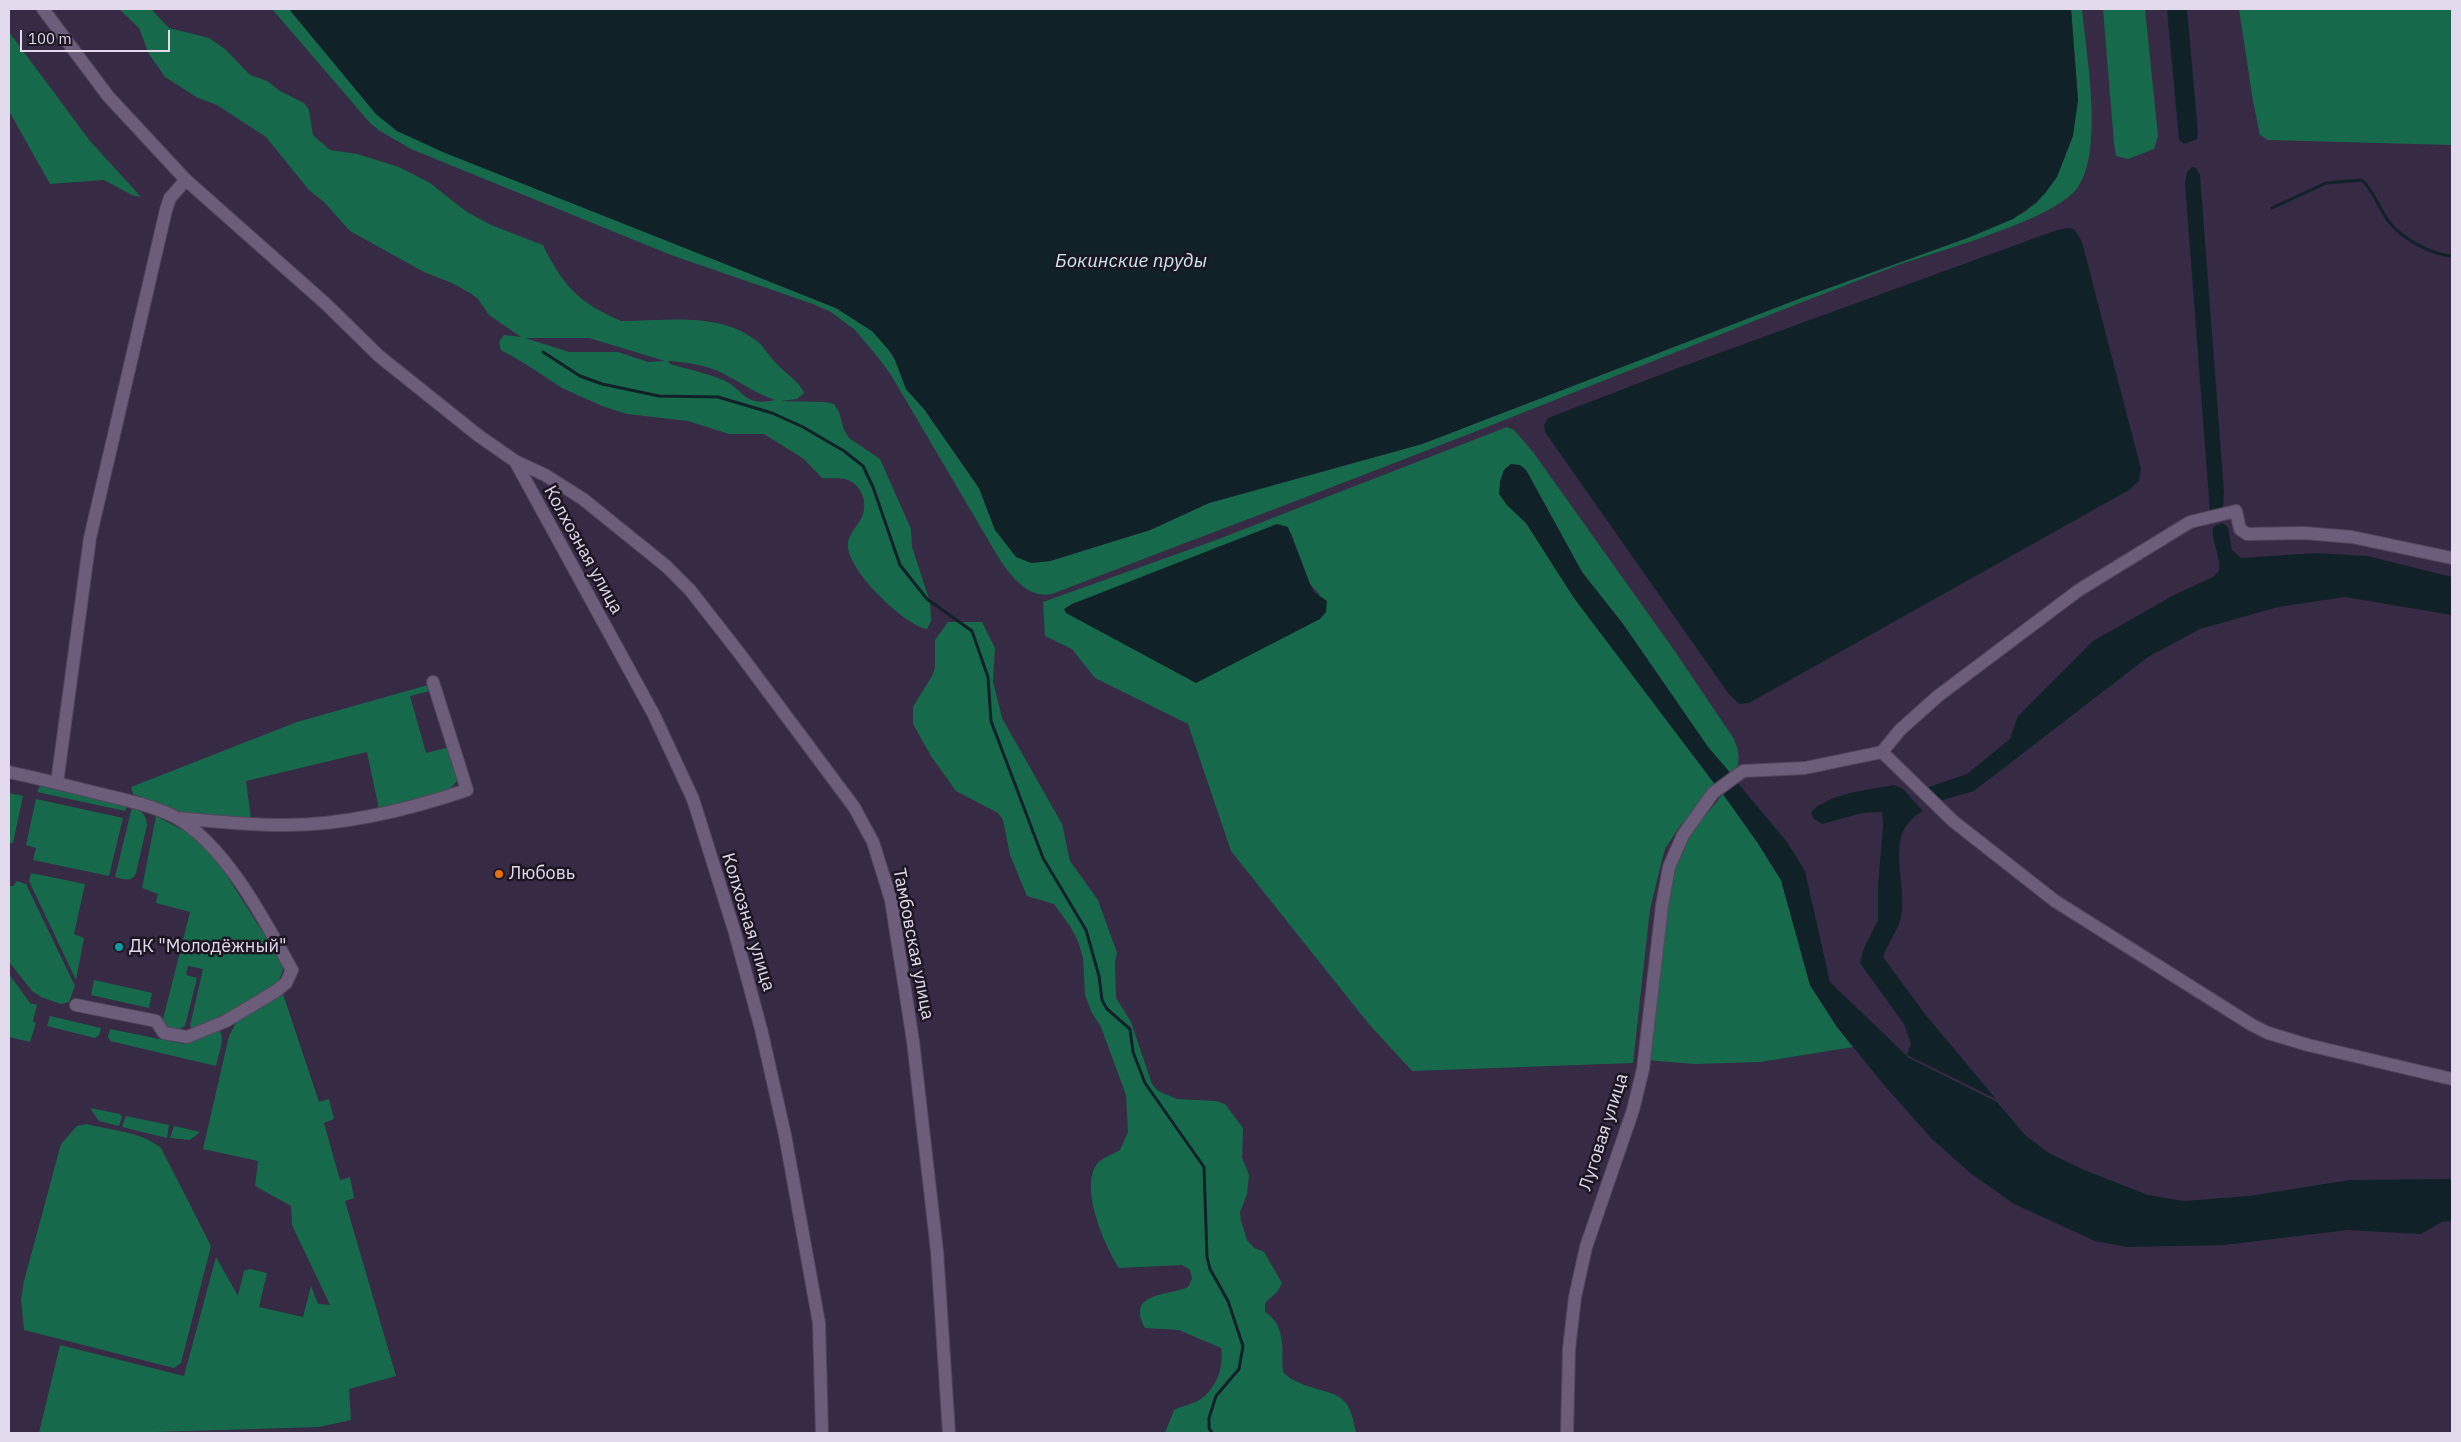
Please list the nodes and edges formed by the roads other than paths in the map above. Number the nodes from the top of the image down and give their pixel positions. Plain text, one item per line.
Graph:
1 (43, 9) edge
2 (186, 180) junction
3 (515, 461) junction
4 (2452, 558) edge
5 (434, 682) dead end
6 (1882, 752) junction
7 (9, 772) edge
8 (57, 783) junction
9 (177, 818) junction
10 (76, 1005) dead end
11 (2452, 1079) edge
12 (822, 1433) edge
13 (950, 1433) edge
14 (1567, 1433) edge

1 - 2 street, Тамбовская улица
2 - 3 street, Тамбовская улица
2 - 8 street
3 - 12 street, Колхозная улица
3 - 13 street, Тамбовская улица
4 - 6 street
5 - 9 street
6 - 11 street
6 - 14 street, Луговая улица
7 - 8 street
8 - 9 street
9 - 10 street

